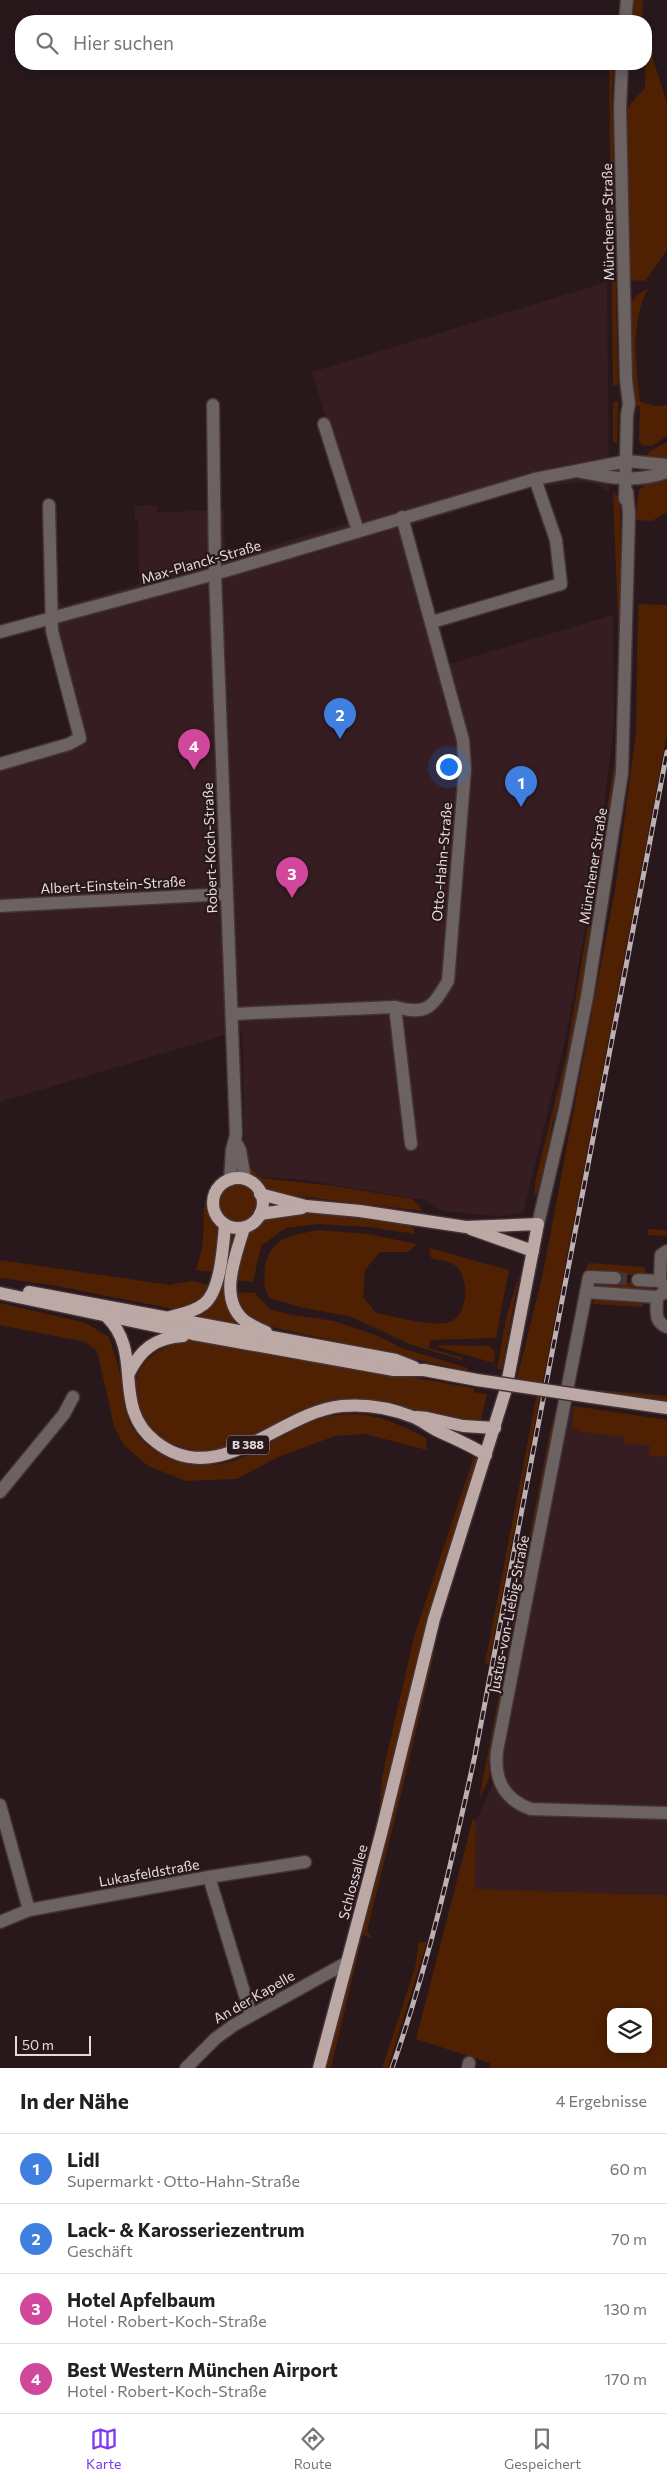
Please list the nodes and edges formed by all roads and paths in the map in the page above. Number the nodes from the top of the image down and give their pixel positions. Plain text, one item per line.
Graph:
1 (627, 0) edge
2 (626, 15) edge
3 (622, 70) edge
4 (213, 405) dead end
5 (324, 424) dead end
6 (627, 461) junction
7 (667, 465) edge
8 (575, 471) junction
9 (667, 472) edge
10 (535, 479) junction
11 (627, 486) junction
12 (49, 505) dead end
13 (402, 517) junction
14 (358, 531) junction
15 (215, 574) junction
16 (52, 618) junction
17 (432, 622) junction
18 (0, 632) edge
19 (0, 764) edge
20 (227, 894) junction
21 (0, 906) edge
22 (395, 1007) junction
23 (232, 1014) junction
24 (235, 1141) junction
25 (411, 1144) dead end
26 (245, 1179) junction
27 (230, 1180) junction
28 (260, 1194) junction
29 (306, 1206) junction
30 (260, 1214) junction
31 (538, 1224) junction
32 (225, 1225) junction
33 (466, 1227) junction
34 (244, 1228) junction
35 (534, 1251) junction
36 (667, 1251) edge
37 (614, 1278) tunnel mouth
38 (638, 1280) tunnel mouth
39 (0, 1287) edge
40 (663, 1289) edge
41 (586, 1292) junction
42 (0, 1293) edge
43 (107, 1317) junction
44 (166, 1318) junction
45 (667, 1327) edge
46 (193, 1334) junction
47 (277, 1338) junction
48 (424, 1370) junction
49 (128, 1373) junction
50 (73, 1397) dead end
51 (667, 1408) edge
52 (414, 1417) junction
53 (495, 1428) junction
54 (486, 1456) junction
55 (0, 1492) edge
56 (0, 1805) edge
57 (667, 1813) edge
58 (306, 1862) dead end
59 (209, 1877) junction
60 (29, 1910) junction
61 (0, 1922) edge
62 (346, 1964) junction
63 (251, 2015) junction
64 (186, 2068) edge
65 (319, 2068) edge

1 - 2 street
3 - 6 street, Münchener Straße
4 - 15 street, Robert-Koch-Straße
5 - 14 street
6 - 7 street, Max-Planck-Straße
6 - 8 street, Max-Planck-Straße
6 - 11 street, Münchener Straße
8 - 10 street, Max-Planck-Straße
8 - 11 street, Max-Planck-Straße
9 - 11 street, Max-Planck-Straße
10 - 13 street, Max-Planck-Straße
10 - 17 street
11 - 31 street, Münchener Straße
12 - 16 street
13 - 14 street, Max-Planck-Straße
13 - 17 street, Otto-Hahn-Straße
14 - 15 street, Max-Planck-Straße
15 - 16 street, Max-Planck-Straße
15 - 20 street, Robert-Koch-Straße
16 - 18 street, Max-Planck-Straße
16 - 19 street
17 - 22 street, Otto-Hahn-Straße
20 - 21 street, Albert-Einstein-Straße
20 - 23 street, Robert-Koch-Straße
22 - 23 street, Otto-Hahn-Straße
22 - 25 street
23 - 24 street, Robert-Koch-Straße
24 - 26 street, Robert-Koch-Straße
24 - 27 street, Robert-Koch-Straße
26 - 27 main road
26 - 28 main road
27 - 32 main road
28 - 29 main road
28 - 30 main road
29 - 30 main road
29 - 33 main road
30 - 34 main road
31 - 33 main road
31 - 35 main road, Schlossallee
32 - 34 main road
32 - 44 main road
33 - 35 main road
34 - 47 main road
35 - 53 main road, Schlossallee
36 - 40 street
37 - 41 street, Justus-von-Liebig-Straße
38 - 40 street
39 - 44 main road
40 - 41 street
40 - 45 street
41 - 57 street, Justus-von-Liebig-Straße
42 - 43 main road
43 - 46 main road
43 - 49 main road, B 388
44 - 47 main road
46 - 48 main road
46 - 49 main road
47 - 48 main road
48 - 51 main road, bridge
49 - 52 main road, B 388
50 - 55 street
52 - 53 main road, B 388
52 - 54 main road, B 388
53 - 54 main road, Schlossallee
54 - 62 main road, Schlossallee
56 - 60 street
58 - 59 street, Lukasfeldstraße
59 - 60 street, Lukasfeldstraße
59 - 63 street
60 - 61 street, Lukasfeldstraße
62 - 63 street, An der Kapelle
62 - 65 main road, Schlossallee
63 - 64 street, An der Kapelle

